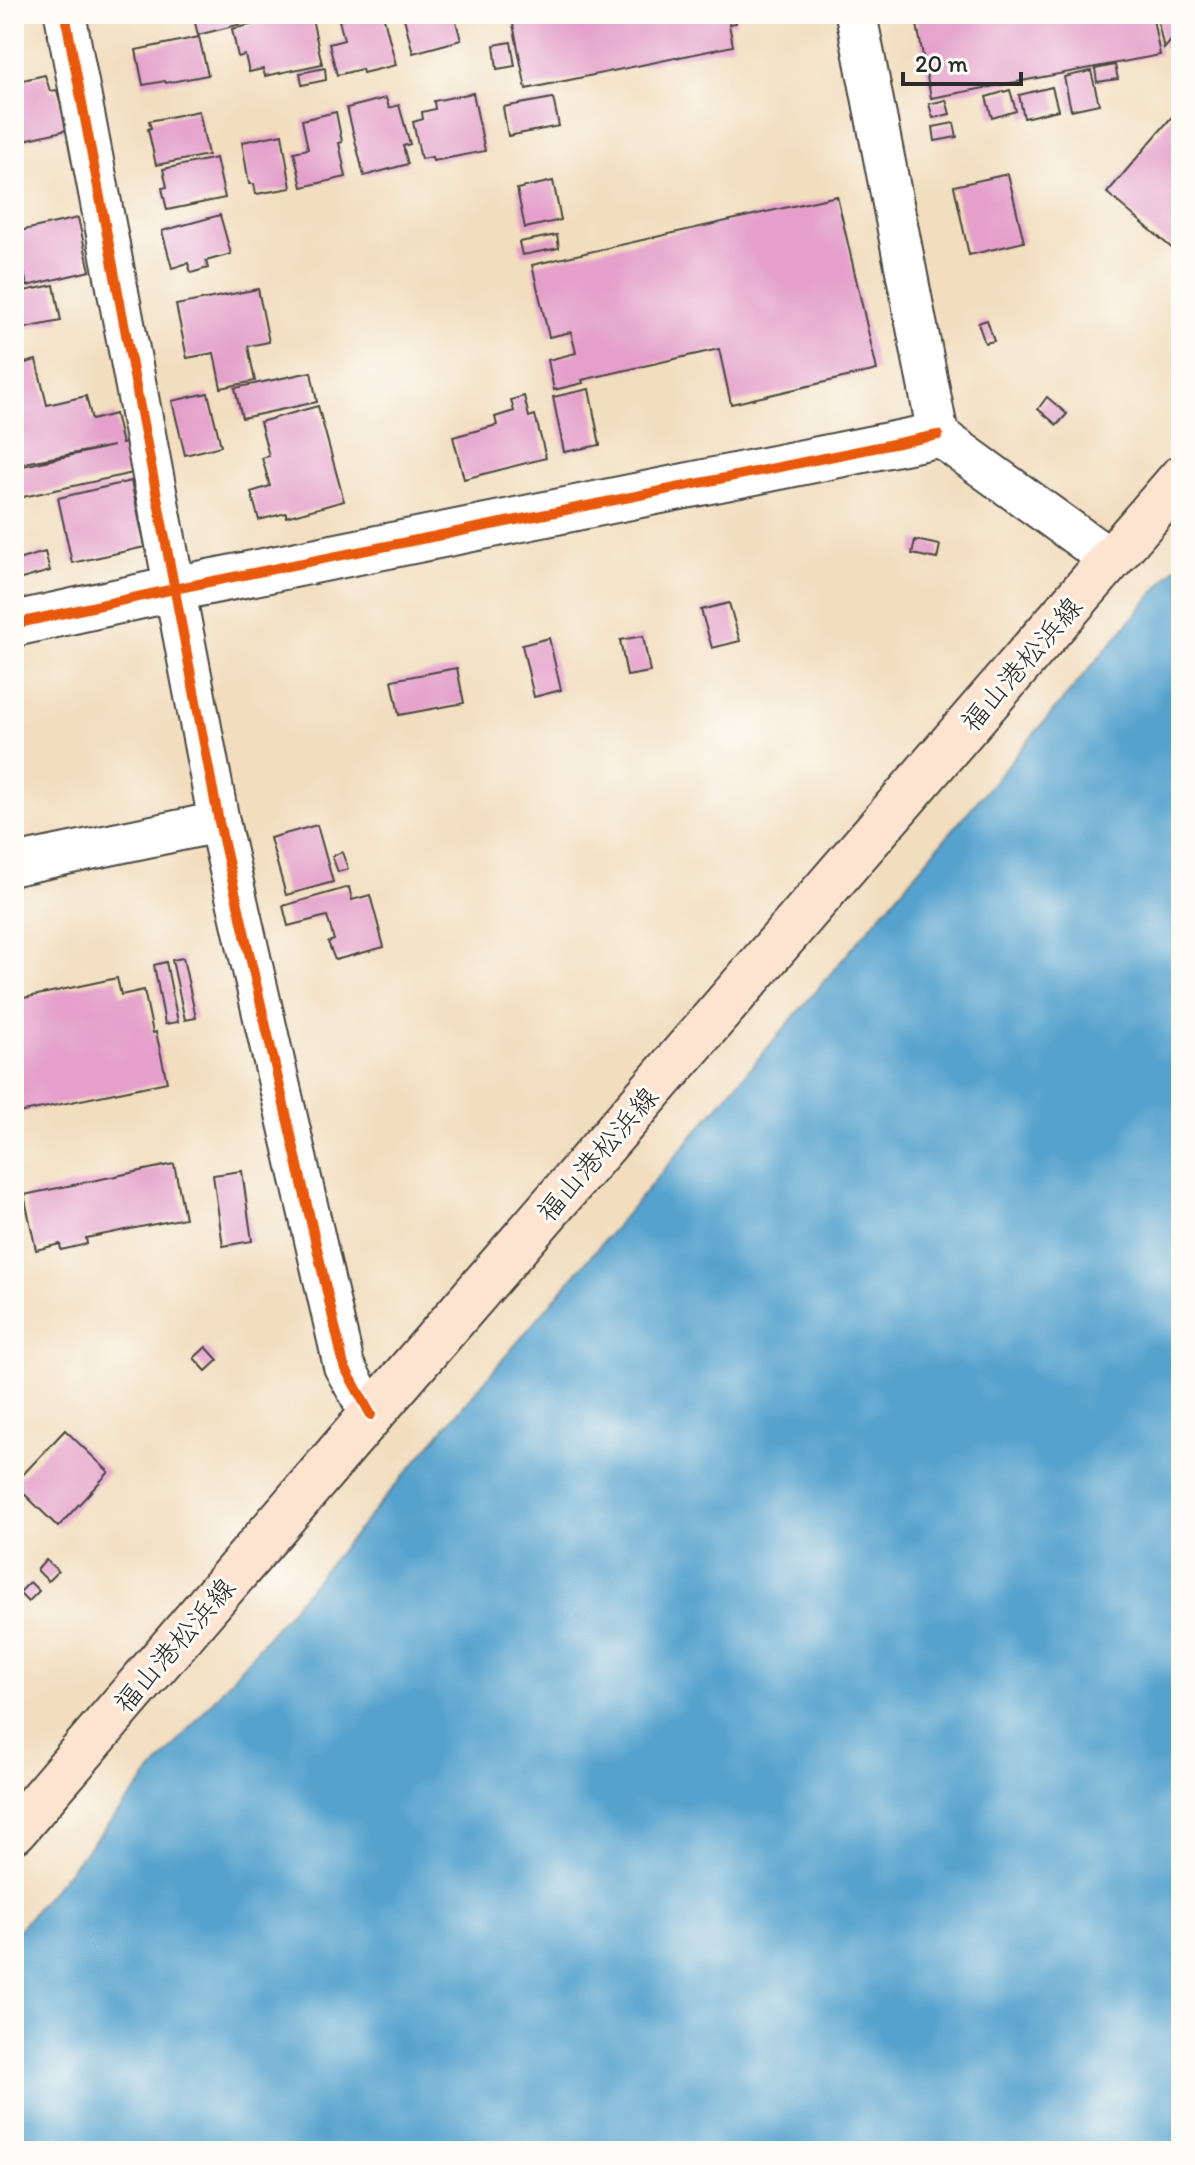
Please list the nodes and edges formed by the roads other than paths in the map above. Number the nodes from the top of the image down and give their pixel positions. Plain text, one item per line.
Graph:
1 (65, 14) edge
2 (856, 14) edge
3 (938, 435) junction
4 (1181, 478) edge
5 (1111, 560) junction
6 (174, 589) junction
7 (14, 624) edge
8 (219, 822) junction
9 (14, 865) edge
10 (371, 1415) junction
11 (14, 1831) edge

1 - 6 street
2 - 3 street
3 - 5 street
3 - 6 street
4 - 5 main road, 福山港松浜線
5 - 10 main road, 福山港松浜線
6 - 7 street
6 - 8 street
8 - 9 street
8 - 10 street
10 - 11 main road, 福山港松浜線

